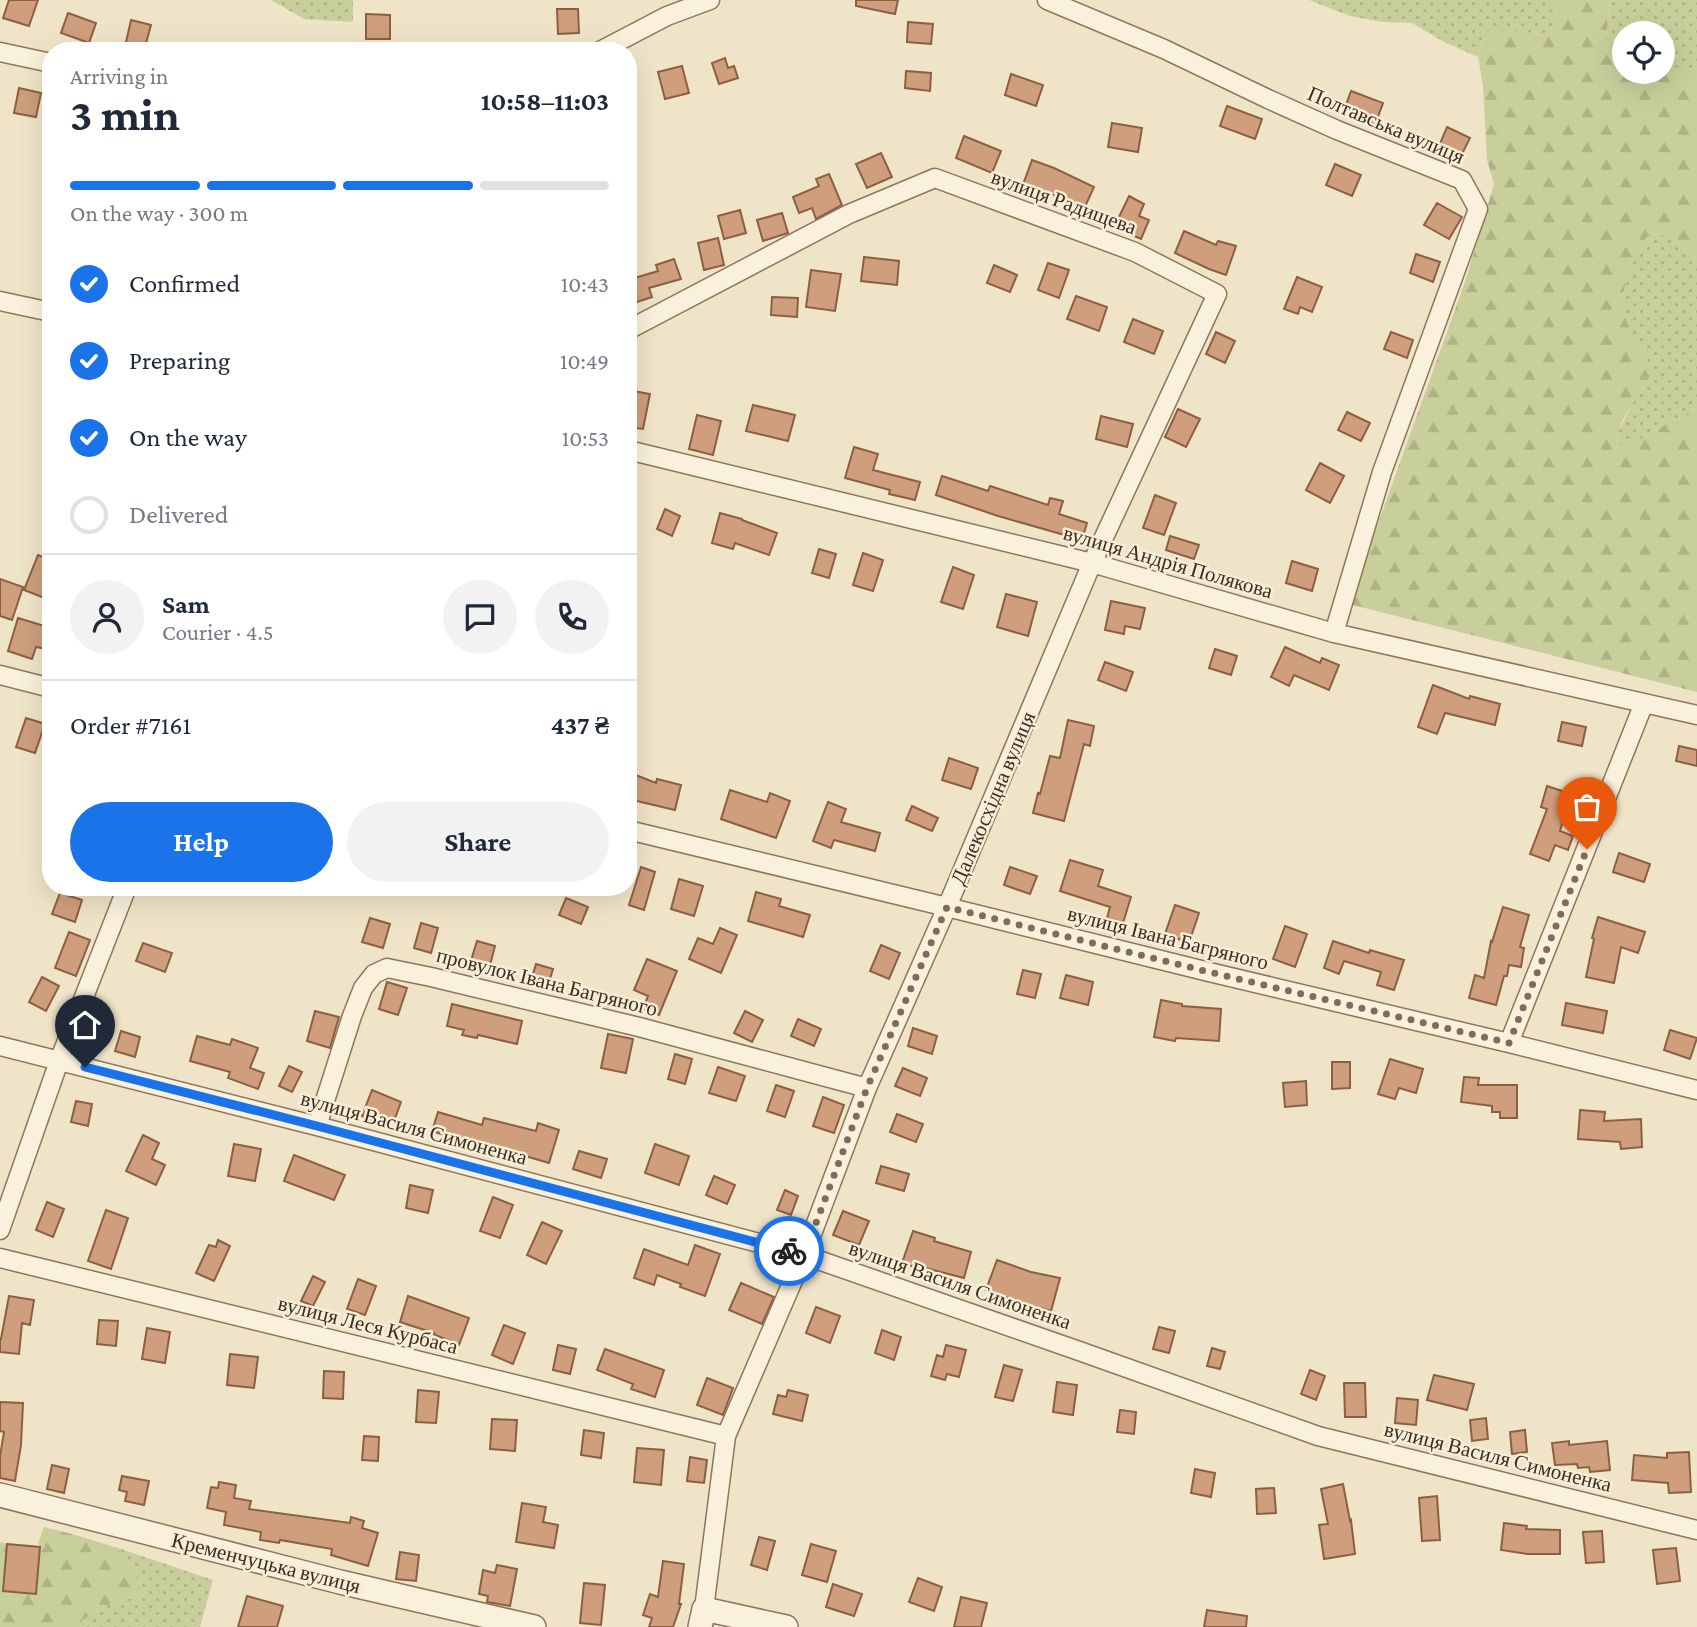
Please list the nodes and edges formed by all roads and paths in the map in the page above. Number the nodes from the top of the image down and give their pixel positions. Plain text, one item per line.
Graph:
1 (710, 0) edge
2 (1047, 0) edge
3 (617, 42) edge
4 (0, 52) edge
5 (42, 61) edge
6 (0, 301) edge
7 (42, 310) edge
8 (637, 325) edge
9 (637, 452) edge
10 (1092, 563) junction
11 (1334, 633) junction
12 (0, 676) edge
13 (42, 686) edge
14 (1644, 703) junction
15 (1697, 715) edge
16 (637, 832) edge
17 (123, 896) edge
18 (947, 907) junction
19 (1509, 1043) junction
20 (0, 1046) edge
21 (59, 1061) junction
22 (867, 1088) junction
23 (1697, 1090) edge
24 (317, 1126) junction
25 (0, 1230) edge
26 (804, 1255) junction
27 (0, 1258) edge
28 (726, 1436) junction
29 (0, 1494) edge
30 (1697, 1530) edge
31 (702, 1618) edge
32 (534, 1627) edge
33 (786, 1627) edge

1 - 3 street
2 - 11 street, Полтавська вулиця
4 - 5 street
6 - 7 street
8 - 10 street, вулиця Радищева
9 - 10 street, вулиця Андрія Полякова
10 - 11 street, вулиця Андрія Полякова
10 - 18 street, Далекосхідна вулиця
11 - 14 street, вулиця Андрія Полякова
12 - 13 street
14 - 15 street, вулиця Андрія Полякова
14 - 19 street
16 - 18 street, вулиця Івана Багряного
17 - 21 street
18 - 19 street, вулиця Івана Багряного
18 - 22 street, Далекосхідна вулиця
19 - 23 street, вулиця Івана Багряного
20 - 21 street, вулиця Василя Симоненка
21 - 24 street, вулиця Василя Симоненка
21 - 25 street
22 - 24 street, провулок Івана Багряного
22 - 26 street, Далекосхідна вулиця
24 - 26 street, вулиця Василя Симоненка
26 - 28 street, Далекосхідна вулиця
26 - 30 street, вулиця Василя Симоненка
27 - 28 street, вулиця Леся Курбаса
28 - 31 street, Далекосхідна вулиця
29 - 32 street, Кременчуцька вулиця
31 - 33 street

